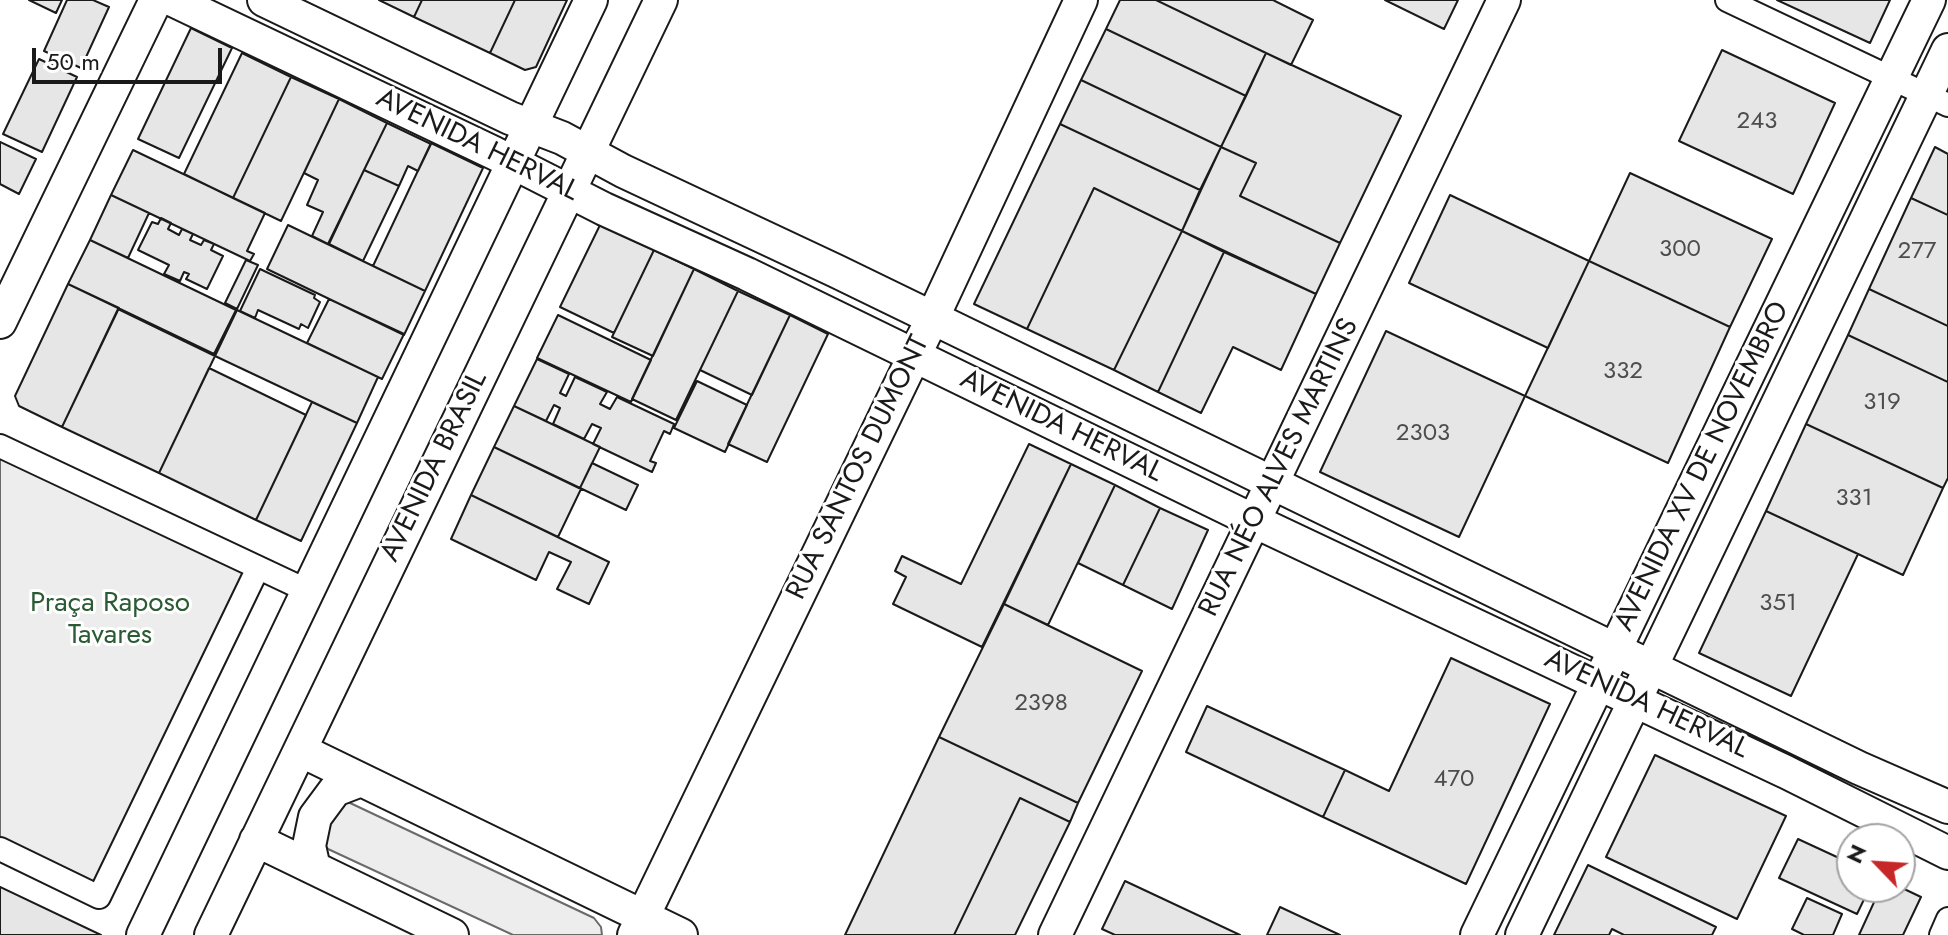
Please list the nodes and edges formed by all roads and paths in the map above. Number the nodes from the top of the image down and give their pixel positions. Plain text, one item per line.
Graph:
1 (156, 0) edge
2 (173, 0) edge
3 (264, 0) edge
4 (591, 0) edge
5 (661, 0) edge
6 (1081, 0) edge
7 (1504, 0) edge
8 (1727, 0) edge
9 (1929, 0) edge
10 (314, 24) junction
11 (1948, 50) edge
12 (1892, 79) junction
13 (357, 87) junction
14 (1937, 100) edge
15 (531, 126) junction
16 (586, 152) junction
17 (514, 163) junction
18 (569, 190) junction
19 (706, 211) junction
20 (747, 274) junction
21 (932, 319) junction
22 (0, 322) edge
23 (913, 356) junction
24 (1142, 421) junction
25 (1066, 429) junction
26 (0, 446) edge
27 (1272, 482) junction
28 (1254, 521) junction
29 (1411, 549) junction
30 (258, 568) junction
31 (308, 591) junction
32 (1434, 605) junction
33 (1615, 648) junction
34 (1651, 665) junction
35 (1599, 683) junction
36 (1634, 701) junction
37 (300, 750) junction
38 (1859, 768) junction
39 (1786, 772) junction
40 (361, 780) junction
41 (1948, 807) edge
42 (256, 840) junction
43 (0, 849) edge
44 (1948, 853) edge
45 (314, 868) junction
46 (1948, 919) edge
47 (638, 926) edge
48 (143, 935) edge
49 (211, 935) edge
50 (452, 935) edge
51 (681, 935) edge
52 (1055, 935) edge
53 (1477, 935) edge
54 (1522, 935) edge
55 (1941, 935) edge

1 - 22 main road
2 - 13 main road, AVENIDA HERVAL
3 - 10 main road, AVENIDA HERVAL
4 - 15 main road
5 - 16 main road, AVENIDA BRASIL
6 - 21 main road, RUA SANTOS DUMONT
7 - 27 main road, RUA NÉO ALVES MARTINS
8 - 12 street
9 - 12 main road, AVENIDA XV DE NOVEMBRO
10 - 13 main road
10 - 15 main road, AVENIDA HERVAL
11 - 14 main road, AVENIDA XV DE NOVEMBRO
12 - 14 street
12 - 33 main road, AVENIDA XV DE NOVEMBRO
13 - 17 main road, AVENIDA HERVAL
14 - 34 main road, AVENIDA XV DE NOVEMBRO
15 - 16 main road, AVENIDA HERVAL
15 - 17 main road
16 - 18 main road, AVENIDA BRASIL
16 - 19 main road, AVENIDA HERVAL
17 - 18 main road, AVENIDA HERVAL
17 - 31 main road
18 - 20 main road, AVENIDA HERVAL
18 - 37 main road, AVENIDA BRASIL
19 - 20 main road
19 - 21 main road, AVENIDA HERVAL
20 - 23 main road, AVENIDA HERVAL
21 - 23 main road, RUA SANTOS DUMONT
21 - 24 main road, AVENIDA HERVAL
23 - 25 main road, AVENIDA HERVAL
23 - 47 main road, RUA SANTOS DUMONT
24 - 25 main road
24 - 27 main road, AVENIDA HERVAL
25 - 28 main road, AVENIDA HERVAL
26 - 30 street
27 - 28 main road, RUA NÉO ALVES MARTINS
27 - 29 main road, AVENIDA HERVAL
28 - 32 main road, AVENIDA HERVAL
28 - 52 main road, RUA NÉO ALVES MARTINS
29 - 32 main road
29 - 33 main road, AVENIDA HERVAL
30 - 31 street
30 - 43 street
31 - 48 main road
32 - 35 main road, AVENIDA HERVAL
33 - 34 main road, AVENIDA HERVAL
33 - 35 main road, AVENIDA XV DE NOVEMBRO
34 - 36 main road, AVENIDA XV DE NOVEMBRO
34 - 38 main road, AVENIDA HERVAL
35 - 36 main road, AVENIDA HERVAL
35 - 53 main road, AVENIDA XV DE NOVEMBRO
36 - 39 main road, AVENIDA HERVAL
36 - 54 main road, AVENIDA XV DE NOVEMBRO
37 - 40 main road
37 - 42 main road, AVENIDA BRASIL
38 - 39 main road
38 - 41 main road, AVENIDA HERVAL
39 - 44 main road, AVENIDA HERVAL
40 - 45 main road
40 - 47 main road
42 - 45 main road
42 - 49 main road, AVENIDA BRASIL
45 - 50 main road
46 - 55 street
47 - 51 main road

